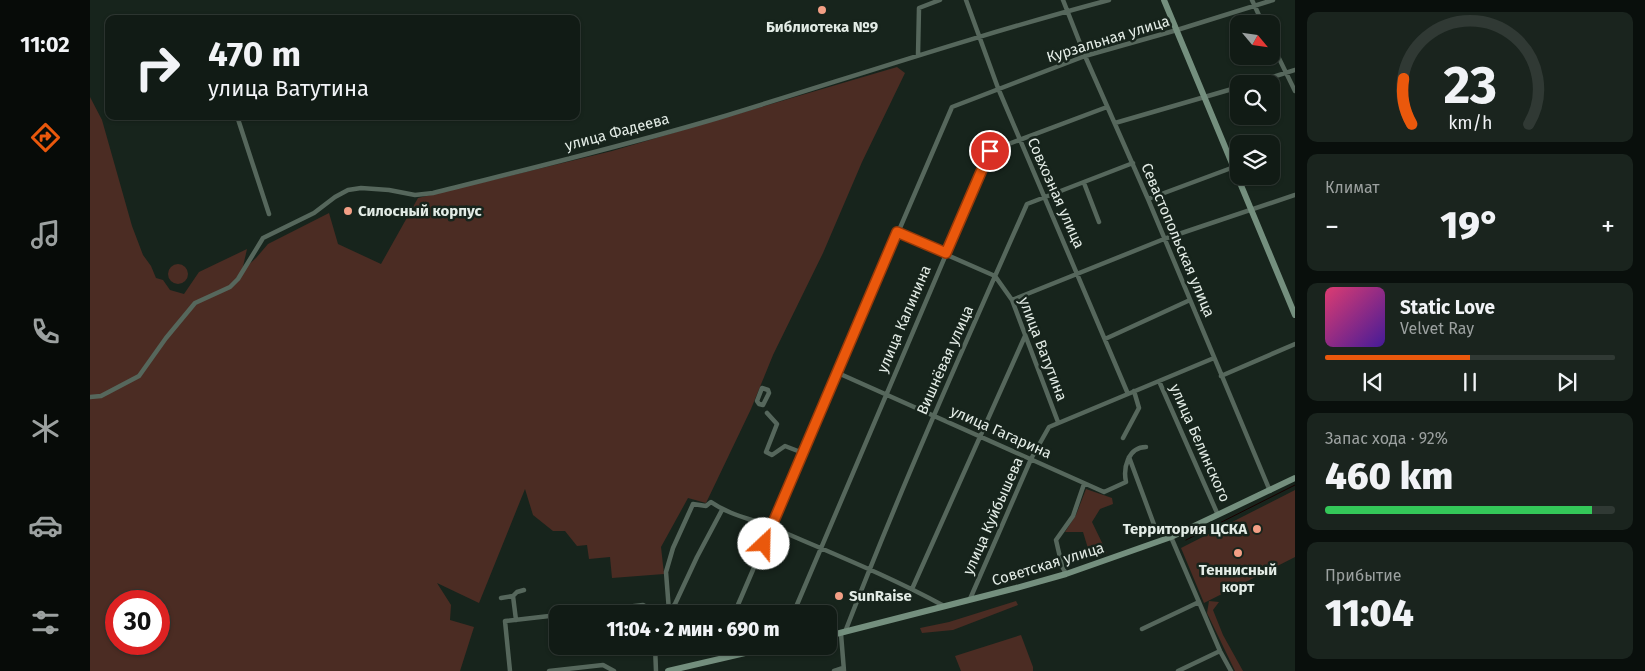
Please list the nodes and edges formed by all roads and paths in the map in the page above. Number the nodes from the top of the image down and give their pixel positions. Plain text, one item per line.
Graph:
1 (940, 0) edge
2 (966, 0) edge
3 (1063, 0) edge
4 (1109, 0) edge
5 (1164, 0) edge
6 (1252, 0) edge
7 (1273, 0) edge
8 (1254, 6) junction
9 (1067, 11) junction
10 (1258, 15) edge
11 (1177, 30) junction
12 (980, 37) junction
13 (918, 55) junction
14 (1085, 56) junction
15 (1280, 61) edge
16 (1295, 70) edge
17 (1286, 73) junction
18 (1279, 75) edge
19 (998, 88) junction
20 (1230, 90) edge
21 (1295, 91) edge
22 (1204, 97) junction
23 (1108, 107) junction
24 (238, 120) edge
25 (1115, 123) junction
26 (1020, 140) junction
27 (1230, 158) edge
28 (1133, 164) junction
29 (1230, 168) edge
30 (1084, 183) junction
31 (1242, 185) edge
32 (1295, 195) edge
33 (1044, 198) junction
34 (1148, 199) junction
35 (1252, 210) junction
36 (269, 214) dead end
37 (1099, 222) dead end
38 (897, 232) junction
39 (1164, 239) junction
40 (946, 253) junction
41 (1078, 274) junction
42 (995, 276) junction
43 (1012, 300) junction
44 (1190, 300) junction
45 (1295, 314) edge
46 (1025, 336) junction
47 (1105, 339) junction
48 (1295, 344) edge
49 (1214, 358) junction
50 (838, 373) junction
51 (1221, 376) junction
52 (1159, 381) junction
53 (1134, 391) junction
54 (886, 394) junction
55 (1128, 394) junction
56 (90, 397) edge
57 (767, 413) dead end
58 (934, 415) junction
59 (1058, 422) junction
60 (981, 437) junction
61 (1123, 438) dead end
62 (1146, 448) dead end
63 (804, 453) junction
64 (1129, 457) junction
65 (1031, 459) junction
66 (1295, 478) edge
67 (1084, 484) junction
68 (1270, 491) junction
69 (722, 510) junction
70 (1218, 514) junction
71 (772, 527) junction
72 (1156, 530) dead end
73 (1171, 537) junction
74 (821, 549) junction
75 (870, 569) junction
76 (1066, 574) junction
77 (912, 589) junction
78 (524, 590) dead end
79 (513, 596) junction
80 (500, 598) dead end
81 (970, 599) junction
82 (1199, 602) junction
83 (668, 605) edge
84 (674, 605) edge
85 (738, 605) edge
86 (797, 605) edge
87 (944, 606) junction
88 (549, 616) edge
89 (516, 620) junction
90 (1142, 628) dead end
91 (843, 633) junction
92 (837, 634) edge
93 (1220, 651) junction
94 (655, 655) edge
95 (733, 655) edge
96 (724, 657) joint
97 (843, 670) edge
98 (510, 671) edge
99 (549, 671) edge
100 (614, 671) edge
101 (656, 671) edge
102 (668, 671) edge
103 (834, 671) edge
104 (1178, 671) edge
105 (1231, 671) edge

1 - 13 street
2 - 12 street, Совхозная улица
3 - 9 street, Севастопольская улица
4 - 9 street
5 - 11 street
6 - 8 street
7 - 8 street, Курзальная улица
8 - 10 street
8 - 11 street, Курзальная улица
9 - 12 street
9 - 14 street, Севастопольская улица
11 - 14 street, Курзальная улица
11 - 22 street
12 - 13 street, улица Фадеева
12 - 19 street, Совхозная улица
13 - 56 street, улица Фадеева
14 - 19 street, Курзальная улица
14 - 23 street, Севастопольская улица
15 - 17 street
16 - 17 street
17 - 18 street
17 - 21 street
19 - 26 street, Совхозная улица
19 - 38 street, Курзальная улица
20 - 22 street
22 - 25 street
22 - 27 street
23 - 25 street, Севастопольская улица
23 - 26 street, улица Калинина
24 - 36 street
25 - 28 street, Севастопольская улица
26 - 33 street, Совхозная улица
26 - 40 street, улица Калинина
28 - 30 street, Вишнёвая улица
28 - 34 street, Севастопольская улица
29 - 34 street
30 - 33 street, Вишнёвая улица
30 - 37 street
31 - 35 street
32 - 35 street
33 - 41 street, Совхозная улица
33 - 42 street, Вишнёвая улица
34 - 39 street, Севастопольская улица
35 - 39 street
35 - 45 street
38 - 40 street, улица Ватутина
38 - 50 street
39 - 41 street
39 - 44 street, Севастопольская улица
40 - 42 street, улица Ватутина
40 - 54 street, улица Калинина
41 - 43 street
41 - 47 street, Совхозная улица
42 - 43 street, улица Ватутина
42 - 58 street, Вишнёвая улица
43 - 46 street, улица Ватутина
44 - 47 street
44 - 49 street, Севастопольская улица
46 - 59 street, улица Ватутина
46 - 60 street
47 - 55 street, Совхозная улица
48 - 51 street
49 - 51 street, Севастопольская улица
49 - 52 street
50 - 54 street, улица Гагарина
50 - 63 street
51 - 68 street, Севастопольская улица
52 - 53 street
52 - 70 street, улица Белинского
53 - 55 street
53 - 61 street
54 - 58 street, улица Гагарина
54 - 74 street, улица Калинина
55 - 59 street
57 - 63 street
58 - 60 street, улица Гагарина
58 - 75 street, Вишнёвая улица
59 - 65 street, улица Куйбышева
60 - 65 street, улица Гагарина
60 - 77 street
62 - 64 street
63 - 71 street
64 - 67 street, улица Гагарина
64 - 72 street
65 - 67 street, улица Гагарина
65 - 81 street, улица Куйбышева
66 - 68 street, Советская улица
67 - 76 street
68 - 70 street, Советская улица
69 - 71 street
69 - 83 street
69 - 84 street
70 - 73 street, Советская улица
71 - 74 street
71 - 85 street
73 - 76 street, Советская улица
73 - 82 street
74 - 75 street
74 - 86 street, улица Калинина
75 - 77 street
75 - 91 street, Вишнёвая улица
76 - 81 street, Советская улица
77 - 87 street
78 - 79 street
79 - 80 street
79 - 89 street
81 - 87 street, Советская улица
82 - 90 street
82 - 93 street
87 - 91 street, Советская улица
88 - 89 street
89 - 98 street
91 - 92 street, Советская улица
91 - 97 street
93 - 104 street
93 - 105 street
94 - 101 street
95 - 96 street
96 - 102 street
97 - 103 street
99 - 100 street

